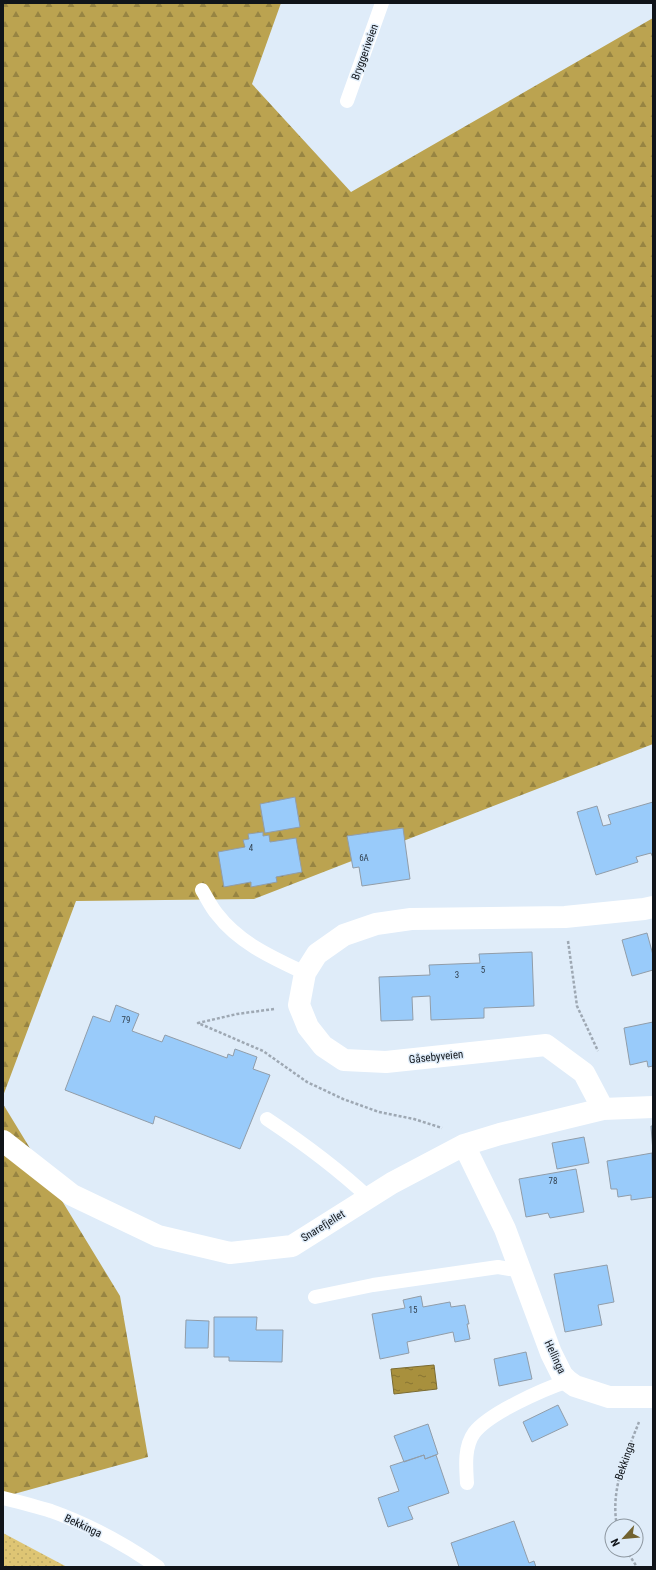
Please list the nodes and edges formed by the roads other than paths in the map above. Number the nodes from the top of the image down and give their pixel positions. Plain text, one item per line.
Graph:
1 (382, 3) edge
2 (348, 101) dead end
3 (202, 890) dead end
4 (653, 907) edge
5 (306, 973) junction
6 (653, 1107) edge
7 (603, 1108) junction
8 (267, 1118) dead end
9 (3, 1141) edge
10 (464, 1146) junction
11 (369, 1198) junction
12 (521, 1271) junction
13 (315, 1297) dead end
14 (568, 1381) junction
15 (651, 1398) edge
16 (467, 1483) dead end
17 (3, 1498) edge
18 (158, 1567) edge

1 - 2 lane, Bryggeriveien
3 - 5 lane
4 - 5 street, Gåsebyveien
5 - 7 street, Gåsebyveien
6 - 7 street, Snarefjellet
7 - 10 street, Snarefjellet
8 - 11 lane
9 - 11 street, Snarefjellet
10 - 11 street, Snarefjellet
10 - 12 street, Hellinga
12 - 13 lane
12 - 14 street, Hellinga
14 - 15 street, Hellinga
14 - 16 lane
17 - 18 lane, Bekkinga

